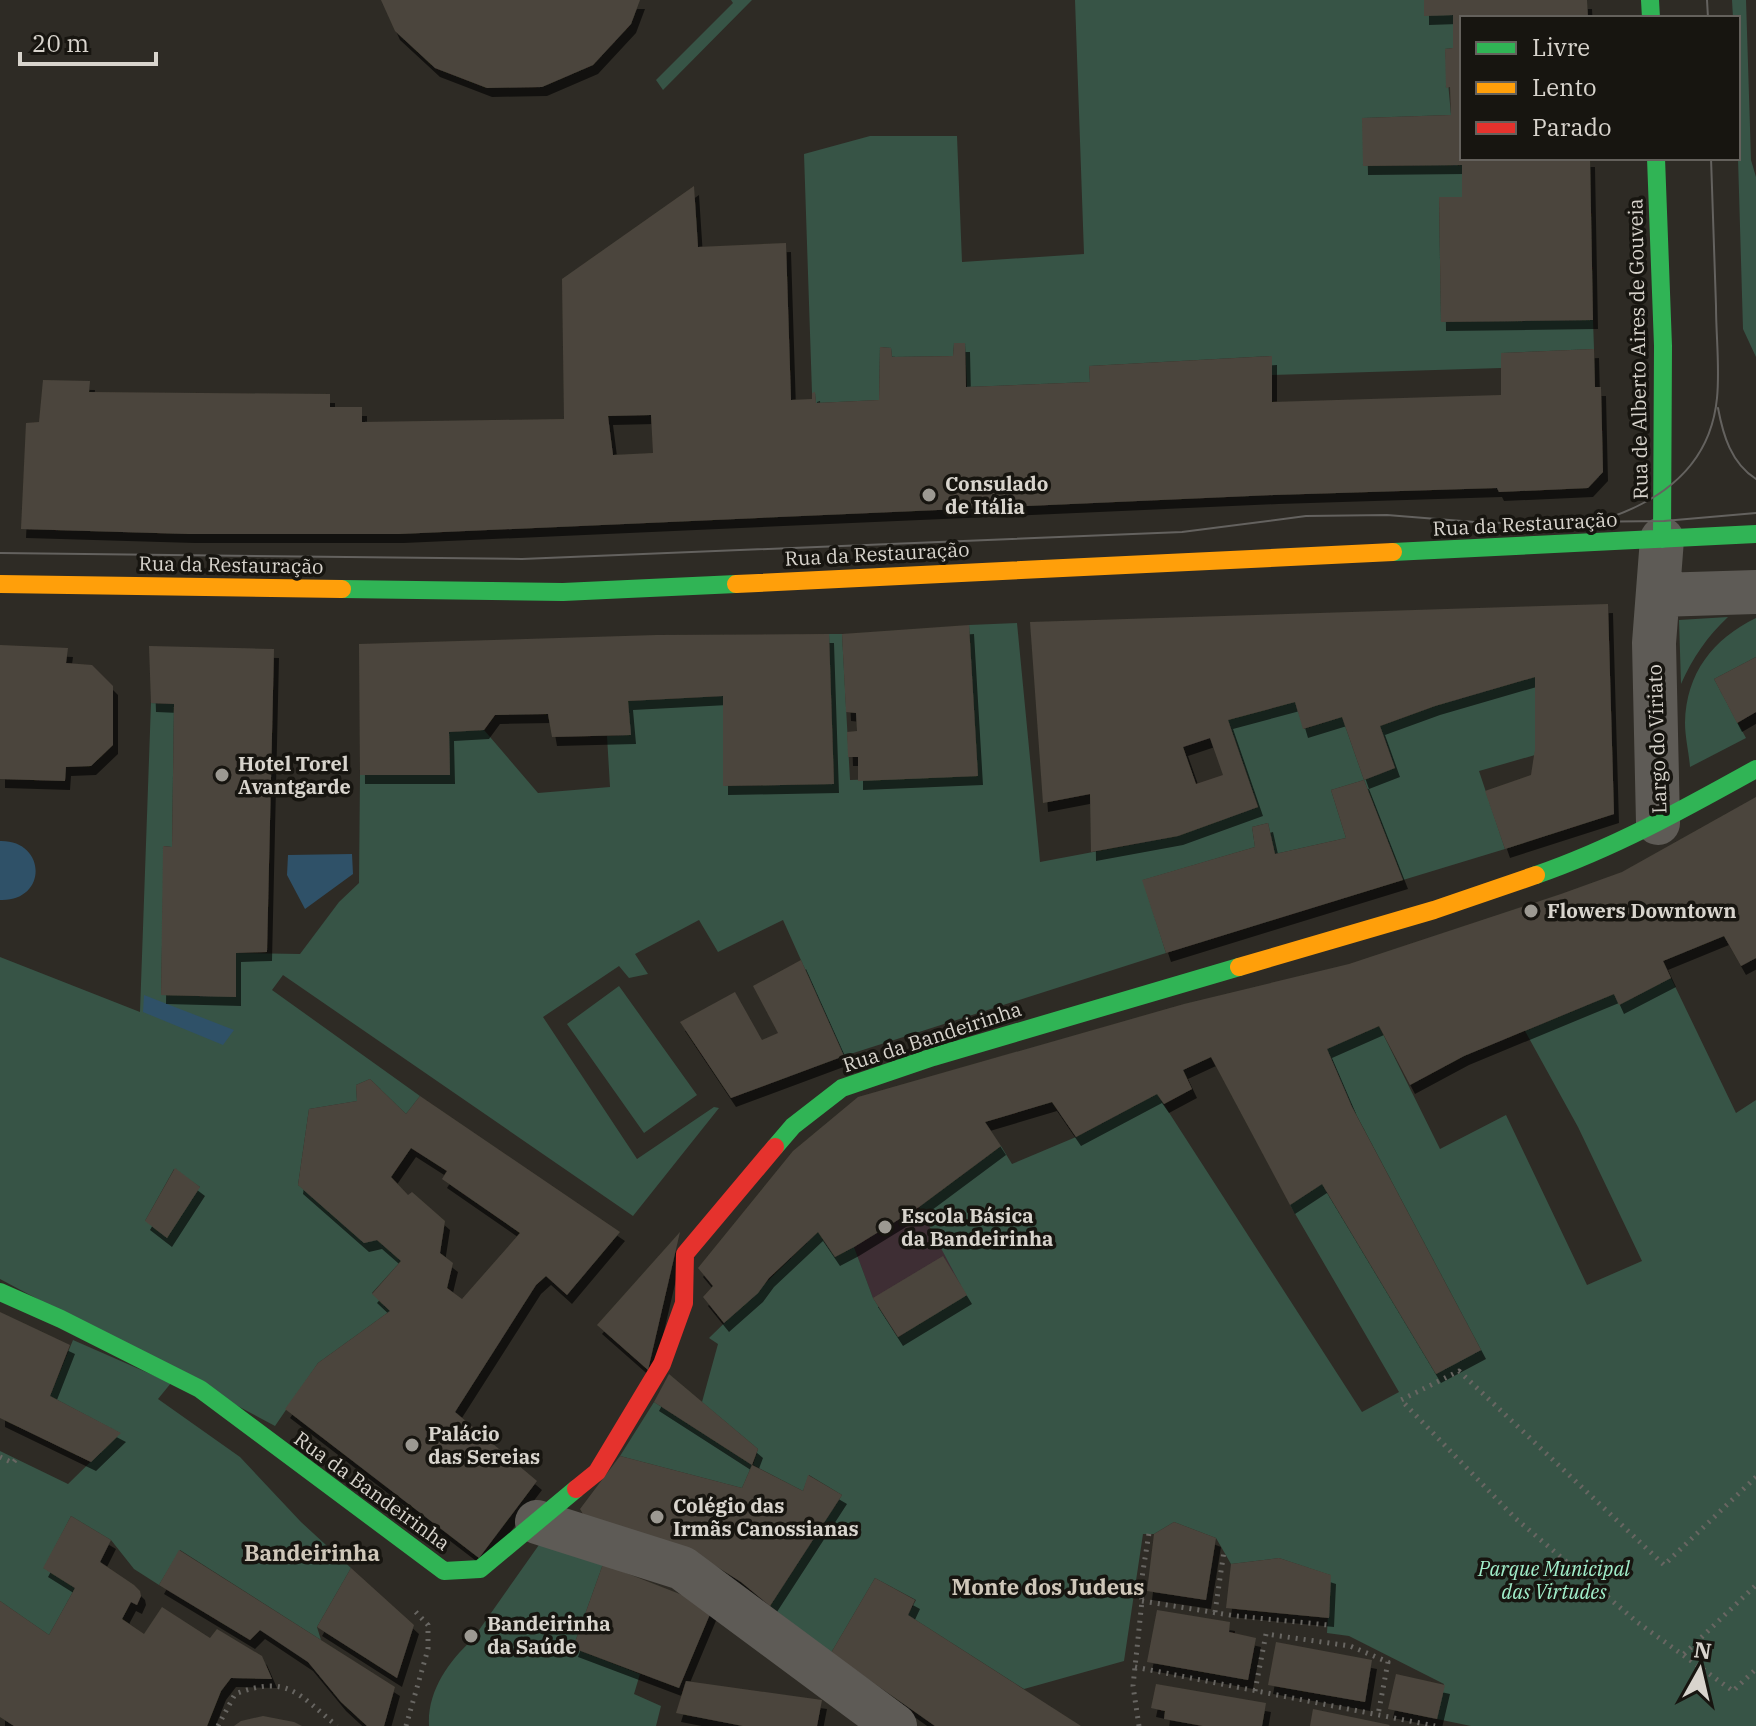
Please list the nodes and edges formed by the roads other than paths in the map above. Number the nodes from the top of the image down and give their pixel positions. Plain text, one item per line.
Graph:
1 (1656, 160) edge
2 (1756, 534) edge
3 (1662, 539) junction
4 (0, 584) edge
5 (1756, 592) edge
6 (1658, 595) junction
7 (1756, 769) edge
8 (1658, 823) junction
9 (0, 1292) edge
10 (537, 1522) junction
11 (895, 1726) edge

1 - 3 main road, Rua de Alberto Aires de Gouveia
2 - 3 main road, Rua da Restauração
3 - 4 main road, Rua da Restauração
3 - 6 street, Largo do Viriato
5 - 6 street
6 - 8 street, Largo do Viriato
7 - 8 main road, Largo do Viriato
8 - 10 main road, Rua da Bandeirinha
9 - 10 main road, Rua da Bandeirinha
10 - 11 street

